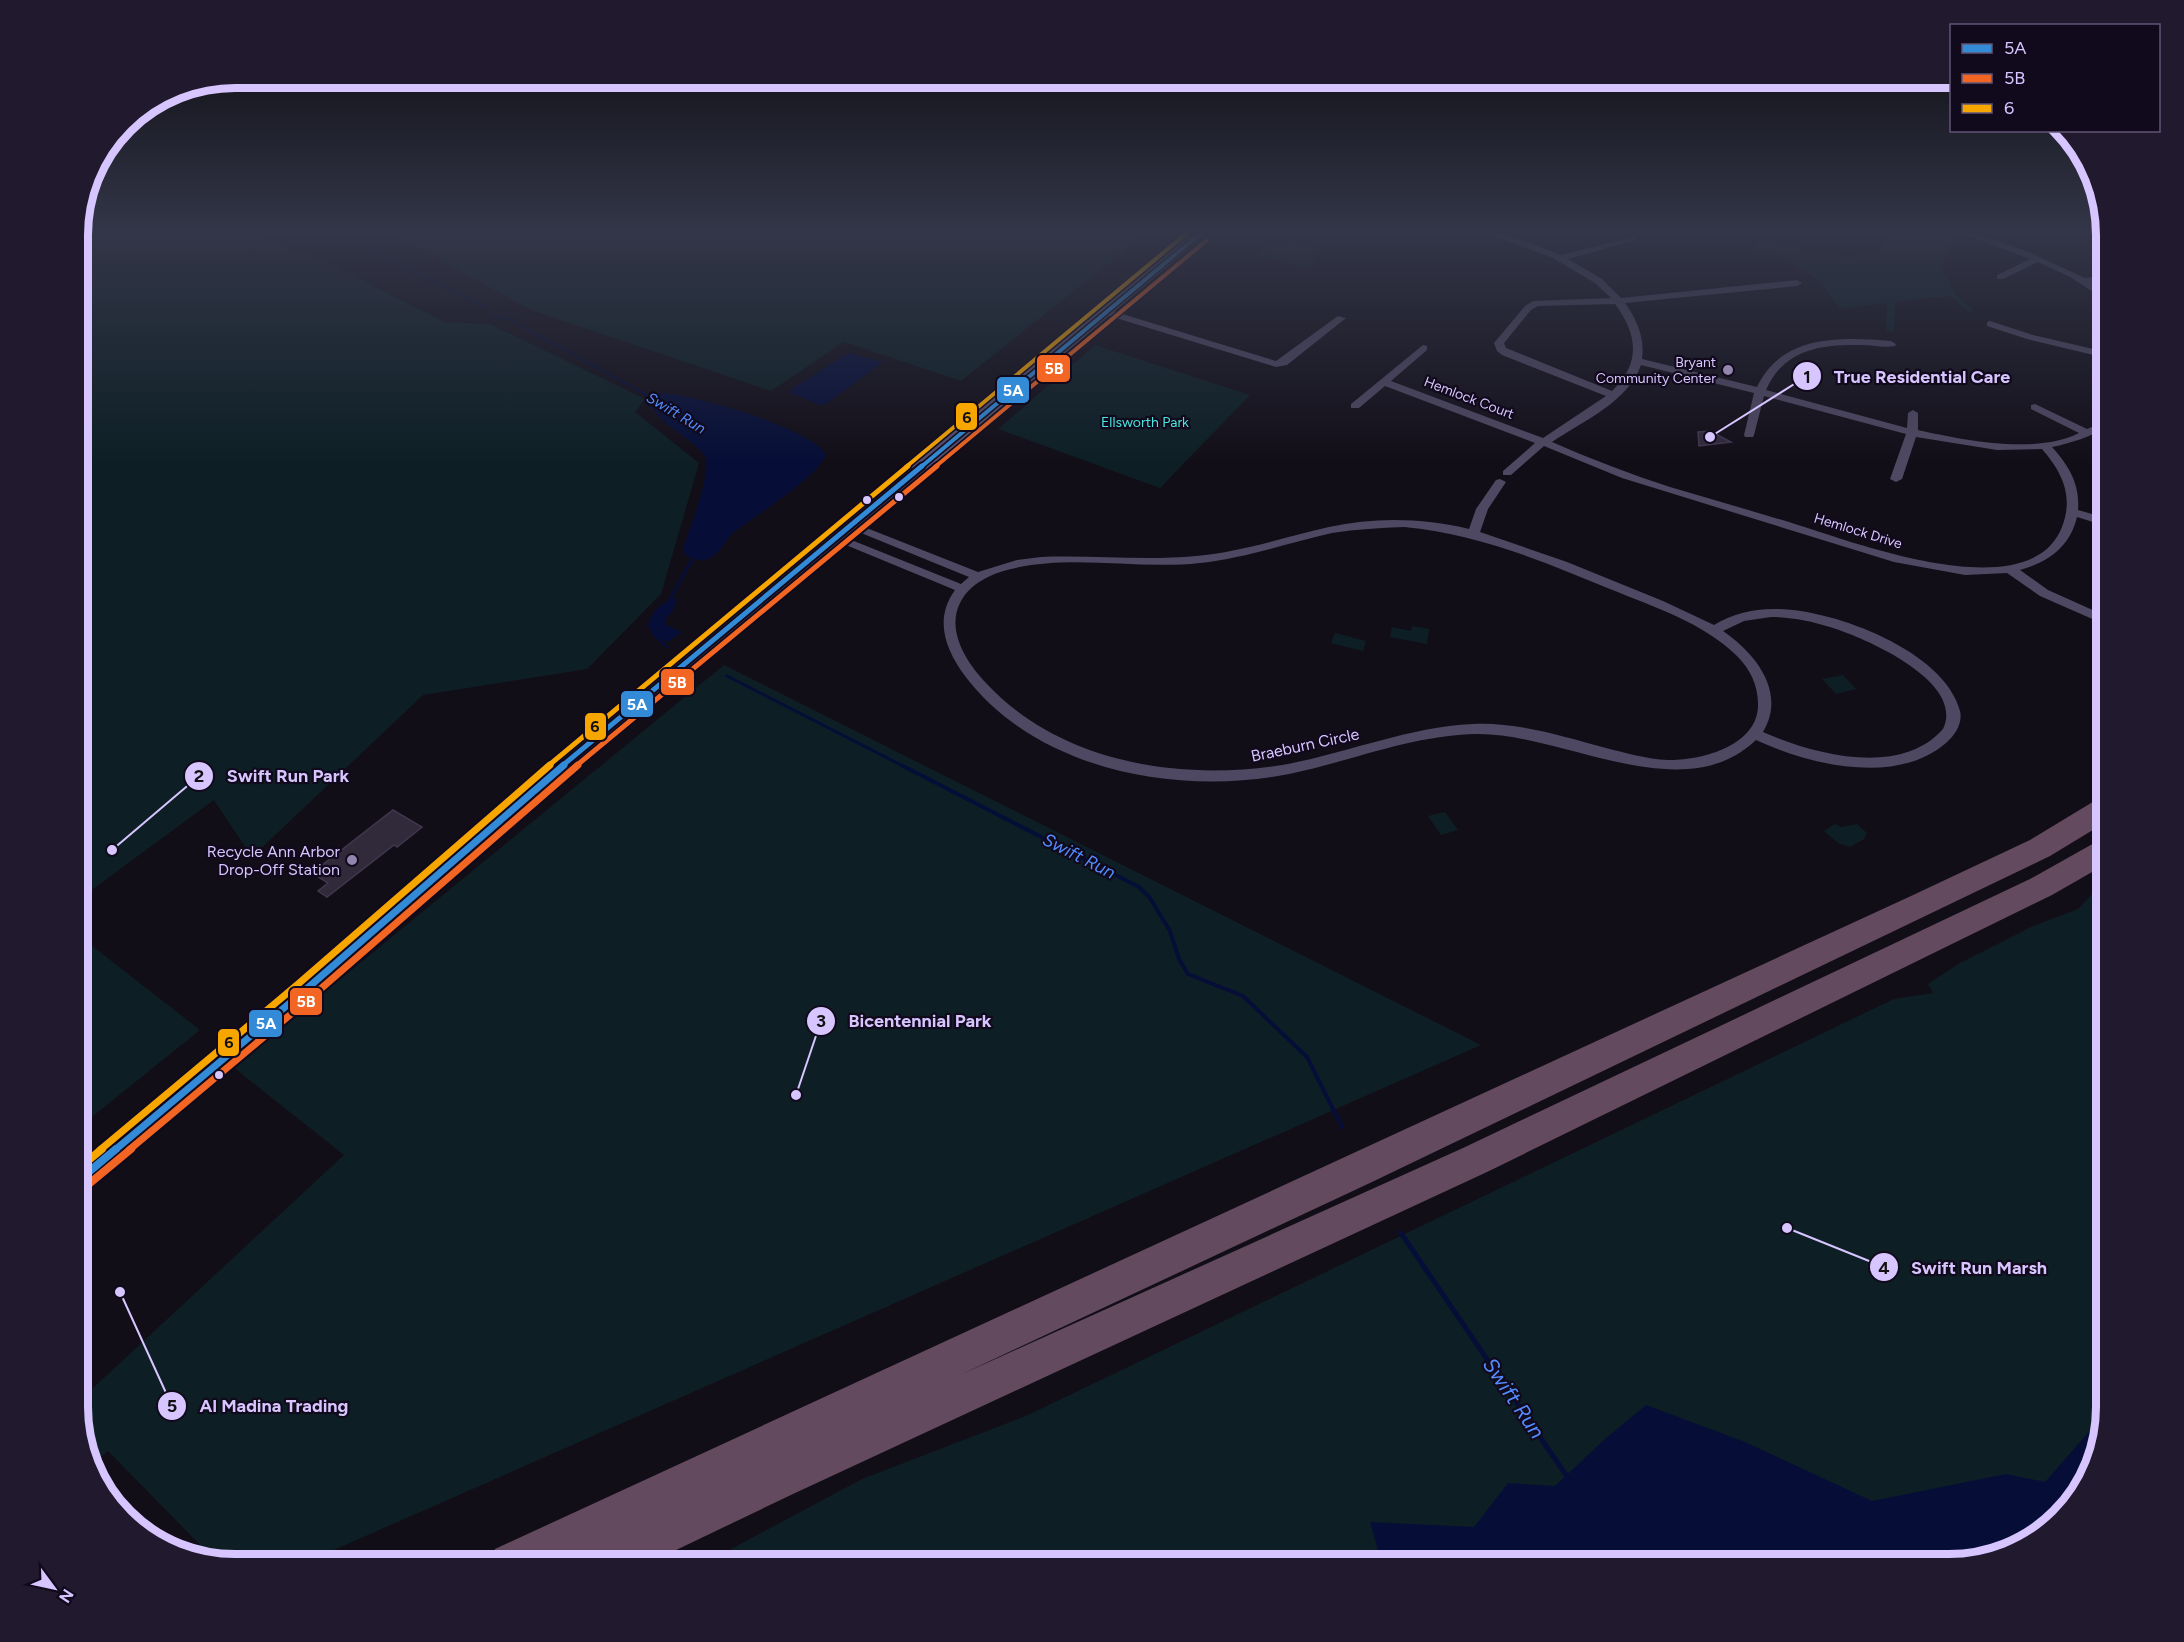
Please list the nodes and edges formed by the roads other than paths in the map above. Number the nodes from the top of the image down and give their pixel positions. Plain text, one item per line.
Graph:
1 (1109, 310) edge
2 (1528, 310) edge
3 (1624, 310) edge
4 (1106, 312) junction
5 (1341, 318) dead end
6 (1990, 324) dead end
7 (1891, 344) dead end
8 (1423, 348) dead end
9 (2096, 353) edge
10 (1637, 361) junction
11 (1384, 382) junction
12 (1761, 392) junction
13 (1613, 395) junction
14 (1355, 406) dead end
15 (2035, 407) dead end
16 (1913, 413) dead end
17 (2096, 429) edge
18 (2096, 431) edge
19 (1912, 433) junction
20 (1749, 435) dead end
21 (1543, 442) junction
22 (2044, 445) junction
23 (1896, 479) dead end
24 (2072, 512) junction
25 (2096, 519) edge
26 (842, 532) junction
27 (1474, 532) junction
28 (2010, 569) junction
29 (978, 576) junction
30 (963, 589) junction
31 (2096, 617) edge
32 (1713, 631) junction
33 (1755, 734) junction
34 (2096, 814) edge
35 (2096, 856) edge
36 (89, 1172) edge
37 (532, 1554) edge
38 (621, 1554) edge

1 - 4 main road
2 - 13 street
3 - 10 street
4 - 5 street
4 - 26 main road
6 - 9 street
7 - 12 street
8 - 11 street, Hemlock Court
10 - 12 street
10 - 13 street
11 - 14 street, Hemlock Court
11 - 21 street, Hemlock Court
12 - 19 street
12 - 20 street
13 - 21 street
15 - 17 street
16 - 19 street
18 - 22 street
19 - 22 street
19 - 23 street
21 - 27 street
21 - 28 street, Hemlock Drive
22 - 24 street, Hemlock Drive
24 - 25 street
24 - 28 street, Hemlock Drive
26 - 29 street
26 - 30 street
26 - 36 main road
27 - 29 street, Braeburn Circle
27 - 32 street, Braeburn Circle
28 - 31 street
29 - 30 street, Braeburn Circle
30 - 33 street, Braeburn Circle
32 - 33 street, Braeburn Circle
32 - 33 street
34 - 37 highway
35 - 38 highway

